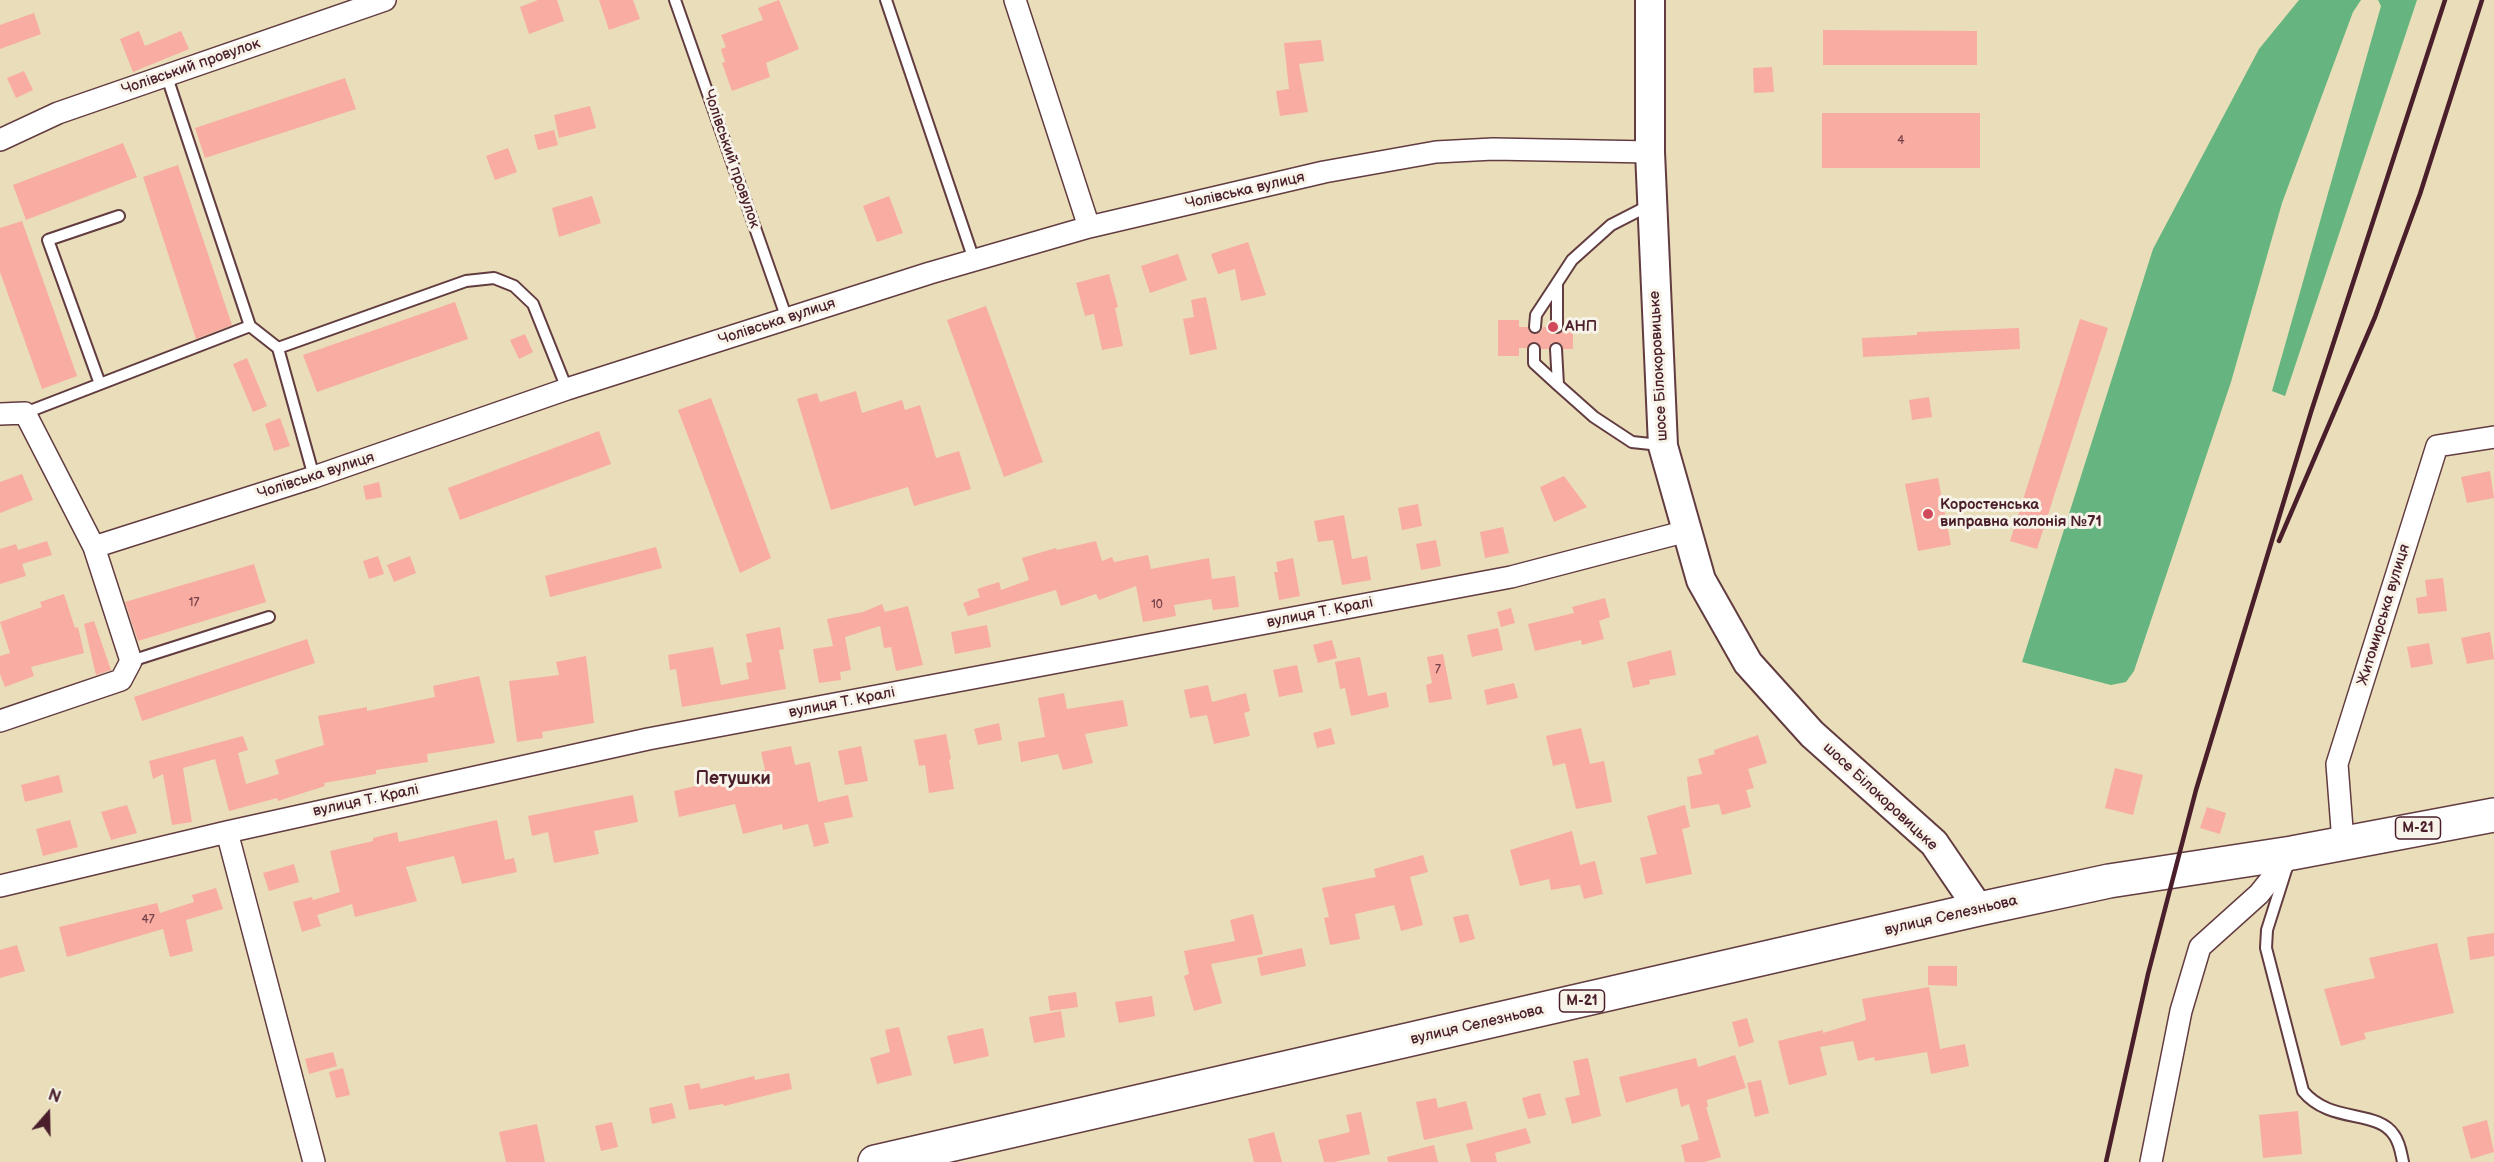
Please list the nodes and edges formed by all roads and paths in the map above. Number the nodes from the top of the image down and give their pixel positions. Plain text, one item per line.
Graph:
1 (385, 0) edge
2 (675, 0) edge
3 (886, 0) edge
4 (1015, 0) edge
5 (1650, 0) edge
6 (167, 77) junction
7 (0, 140) edge
8 (1650, 152) junction
9 (1653, 203) junction
10 (119, 216) dead end
11 (1089, 226) junction
12 (974, 260) junction
13 (1557, 283) junction
14 (787, 319) junction
15 (250, 326) junction
16 (1535, 327) dead end
17 (1557, 327) dead end
18 (278, 348) junction
19 (1534, 348) dead end
20 (1556, 349) dead end
21 (100, 384) junction
22 (1557, 385) junction
23 (567, 389) junction
24 (25, 412) junction
25 (0, 414) edge
26 (2494, 437) edge
27 (1663, 446) junction
28 (314, 477) junction
29 (1687, 531) junction
30 (94, 547) junction
31 (269, 617) dead end
32 (130, 661) junction
33 (0, 721) edge
34 (2494, 814) edge
35 (227, 832) junction
36 (2343, 842) junction
37 (2292, 853) junction
38 (0, 886) edge
39 (1979, 909) junction
40 (314, 1162) edge
41 (875, 1162) edge
42 (2151, 1162) edge
43 (2403, 1162) edge

1 - 6 street, Чолівський провулок
2 - 14 lane, Чолівський провулок
3 - 12 lane
4 - 11 street
5 - 8 main road, шосе Білокоровицьке
6 - 7 street, Чолівський провулок
6 - 15 lane
8 - 9 main road, шосе Білокоровицьке
8 - 11 street, Чолівська вулиця
9 - 13 lane
9 - 27 main road, шосе Білокоровицьке
10 - 21 lane
11 - 12 street, Чолівська вулиця
12 - 14 street, Чолівська вулиця
13 - 16 lane
13 - 17 lane
14 - 23 street, Чолівська вулиця
15 - 18 lane
15 - 21 lane
18 - 23 lane
18 - 28 lane
19 - 22 lane
20 - 22 lane
21 - 24 lane
22 - 27 lane
23 - 28 street, Чолівська вулиця
24 - 25 street
24 - 30 street
26 - 36 street, Житомирська вулиця
27 - 29 main road, шосе Білокоровицьке
28 - 30 street, Чолівська вулиця
29 - 35 street, вулиця Т. Кралі
29 - 39 main road, шосе Білокоровицьке
30 - 32 street
31 - 32 lane
32 - 33 street
34 - 36 highway, М-21
35 - 38 street, вулиця Т. Кралі
35 - 40 street
36 - 37 highway, М-21
37 - 39 highway, вулиця Селезньова / М-21
37 - 42 street
37 - 43 lane
39 - 41 highway, вулиця Селезньова / М-21

